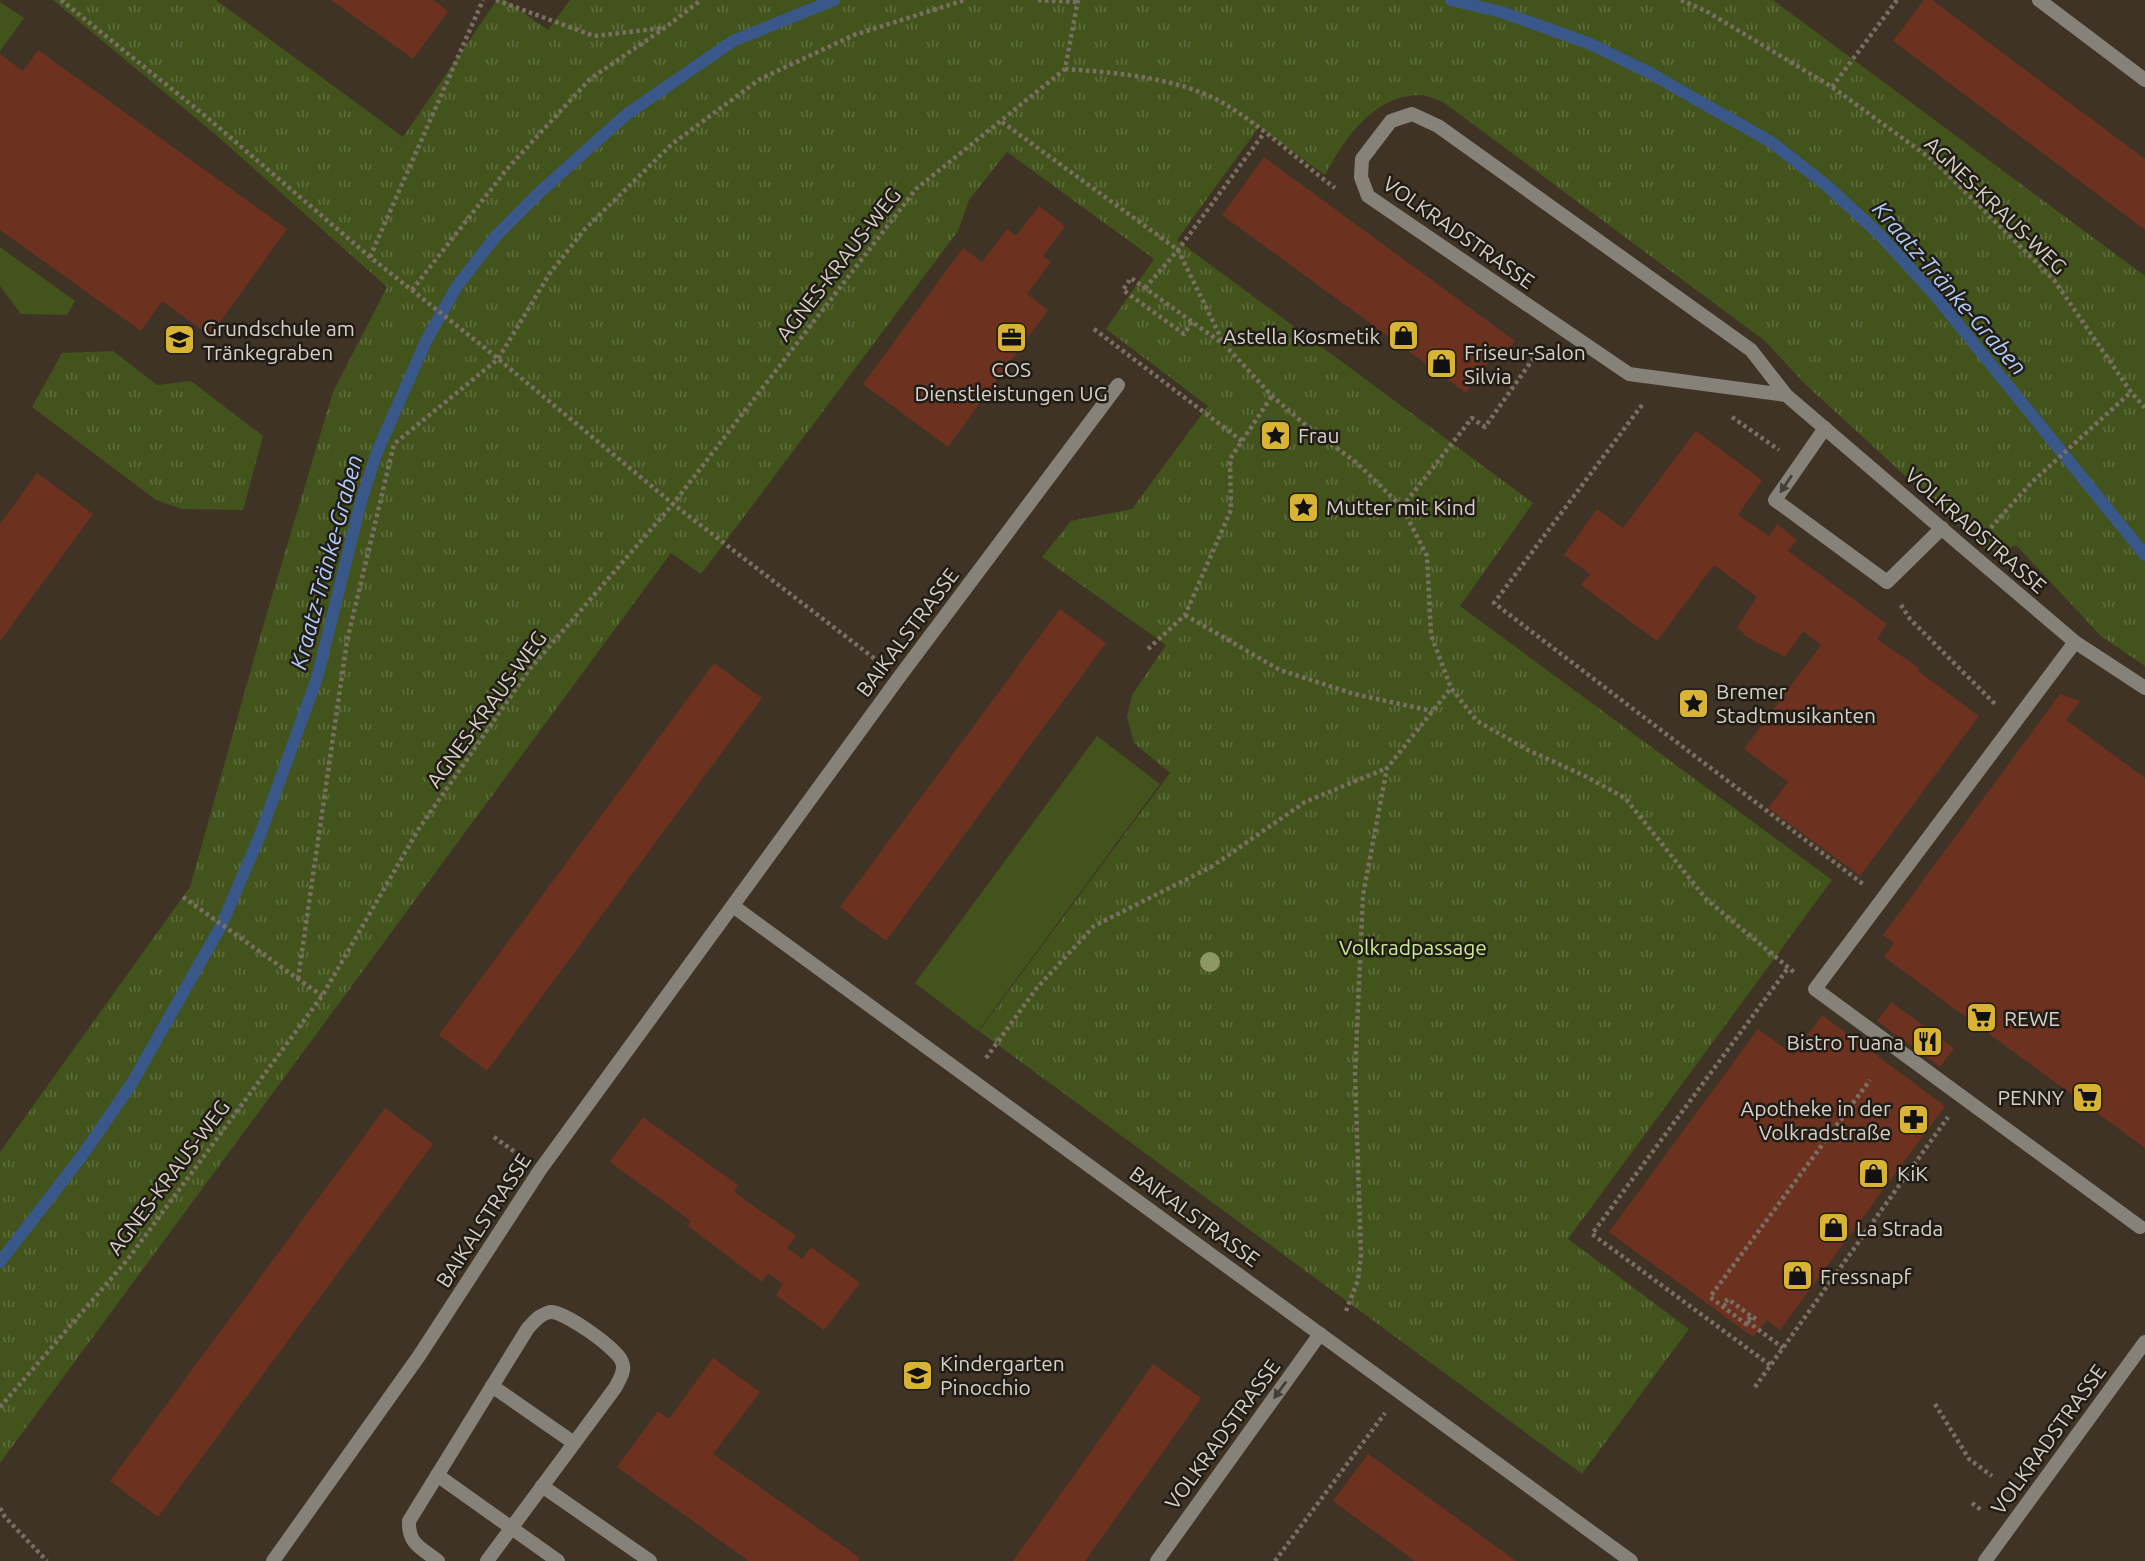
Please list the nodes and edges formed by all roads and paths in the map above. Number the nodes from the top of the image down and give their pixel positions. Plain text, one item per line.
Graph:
1 (61, 0) edge
2 (483, 0) edge
3 (496, 0) edge
4 (701, 0) edge
5 (965, 0) edge
6 (1038, 0) edge
7 (1681, 0) edge
8 (1897, 0) edge
9 (2039, 0) edge
10 (1078, 1) edge
11 (666, 27) junction
12 (1065, 69) junction
13 (2145, 80) edge
14 (1832, 87) junction
15 (1002, 122) junction
16 (1264, 133) junction
17 (1361, 177) junction
18 (1178, 250) junction
19 (370, 257) junction
20 (1145, 288) junction
21 (412, 290) junction
22 (1192, 322) junction
23 (1557, 325) junction
24 (1094, 329) dead end
25 (1224, 344) junction
26 (498, 359) junction
27 (1118, 385) dead end
28 (2130, 392) junction
29 (1786, 395) junction
30 (1272, 396) junction
31 (1653, 405) dead end
32 (2145, 408) edge
33 (1726, 413) dead end
34 (1825, 428) junction
35 (1754, 432) dead end
36 (1242, 441) junction
37 (673, 504) junction
38 (1402, 507) junction
39 (1942, 528) junction
40 (1969, 552) junction
41 (1887, 582) junction
42 (1185, 615) junction
43 (2075, 642) junction
44 (1148, 649) dead end
45 (900, 676) junction
46 (1451, 688) junction
47 (2145, 688) edge
48 (1432, 711) junction
49 (2014, 723) junction
50 (1387, 768) junction
51 (183, 897) dead end
52 (1882, 899) junction
53 (733, 906) junction
54 (1788, 968) junction
55 (298, 979) junction
56 (1815, 989) junction
57 (322, 996) junction
58 (971, 1079) junction
59 (1870, 1080) dead end
60 (1963, 1097) junction
61 (494, 1137) dead end
62 (525, 1160) dead end
63 (2140, 1227) dead end
64 (1346, 1311) dead end
65 (1751, 1316) junction
66 (1752, 1325) junction
67 (1320, 1334) junction
68 (2145, 1342) edge
69 (1783, 1348) junction
70 (1770, 1365) junction
71 (492, 1386) junction
72 (1755, 1387) dead end
73 (1935, 1404) dead end
74 (0, 1407) edge
75 (1385, 1412) dead end
76 (574, 1443) junction
77 (437, 1475) junction
78 (1992, 1475) dead end
79 (542, 1486) junction
80 (1972, 1503) dead end
81 (0, 1508) edge
82 (1981, 1510) dead end
83 (512, 1528) junction
84 (1159, 1560) edge
85 (47, 1561) edge
86 (273, 1561) edge
87 (438, 1561) edge
88 (487, 1561) edge
89 (558, 1561) edge
90 (650, 1561) edge
91 (1275, 1561) edge
92 (1631, 1561) edge
93 (1984, 1561) edge

1 - 19 path
2 - 19 path
3 - 11 path
4 - 11 path
5 - 26 path
6 - 10 path
7 - 14 path, AGNES-KRAUS-WEG
8 - 14 path
9 - 13 street
10 - 12 path
11 - 21 path
12 - 15 path, AGNES-KRAUS-WEG
12 - 16 path
14 - 28 path, AGNES-KRAUS-WEG
15 - 18 path
15 - 37 path, AGNES-KRAUS-WEG
16 - 17 path
16 - 18 path
17 - 23 street, VOLKRADSTRASSE
17 - 29 street, VOLKRADSTRASSE
18 - 20 path
18 - 25 path
19 - 21 path
20 - 22 path
20 - 22 path
21 - 26 path
22 - 25 path
23 - 29 street, VOLKRADSTRASSE
23 - 38 path
24 - 36 path
25 - 30 path
26 - 37 path
26 - 55 path
27 - 45 street, BAIKALSTRASSE
28 - 32 path, AGNES-KRAUS-WEG
28 - 40 path
29 - 34 street, VOLKRADSTRASSE
30 - 36 path
30 - 38 path
31 - 52 path
33 - 35 path
34 - 39 street, VOLKRADSTRASSE
34 -> 41 street
36 - 42 path
37 - 45 path
37 - 57 path, AGNES-KRAUS-WEG
38 - 46 path
39 - 40 street, VOLKRADSTRASSE
39 - 41 street
40 - 43 street, VOLKRADSTRASSE
41 - 49 path
42 - 44 path
42 - 48 path
43 - 47 street, VOLKRADSTRASSE
43 - 49 street
45 - 53 street, BAIKALSTRASSE
46 - 48 path
46 - 54 path
48 - 50 path
49 - 52 street
50 - 58 path
50 - 64 path
51 - 55 path
52 - 56 street
53 - 58 street, BAIKALSTRASSE
53 - 86 street, BAIKALSTRASSE
54 - 56 path
54 - 70 path
55 - 57 path
56 - 60 street
57 - 74 path, AGNES-KRAUS-WEG
58 - 67 street, BAIKALSTRASSE
59 - 65 path
60 - 63 street
60 - 69 path
61 - 62 path
65 - 66 path
65 - 66 path
66 - 69 path
67 -> 84 street, VOLKRADSTRASSE
67 - 92 street, BAIKALSTRASSE
68 - 93 street, VOLKRADSTRASSE
69 - 70 path
70 - 72 path
71 - 76 street
71 - 76 street
71 - 77 street
73 - 78 path
75 - 91 path
76 - 79 street
77 - 83 street
77 - 87 street
79 - 83 street
79 - 90 street
80 - 82 path
81 - 85 path
83 - 88 street
83 - 89 street

